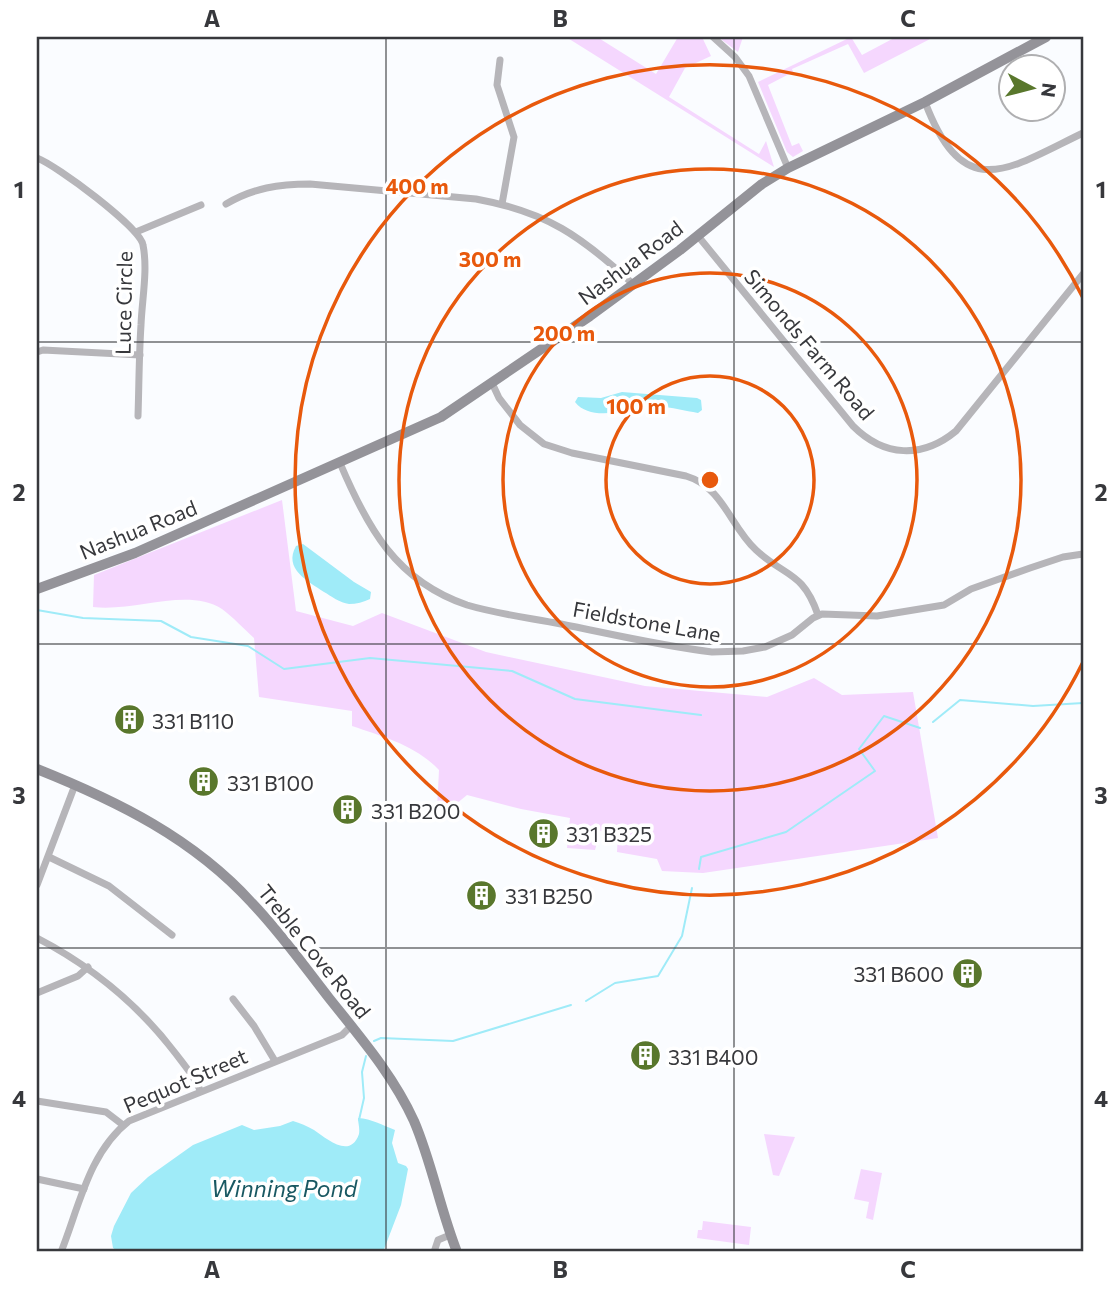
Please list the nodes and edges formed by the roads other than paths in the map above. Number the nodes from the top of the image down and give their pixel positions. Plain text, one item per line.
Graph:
1 (713, 37) edge
2 (1046, 37) edge
3 (500, 60) dead end
4 (925, 102) junction
5 (1083, 133) edge
6 (37, 158) edge
7 (788, 168) junction
8 (226, 204) dead end
9 (502, 204) junction
10 (201, 205) dead end
11 (136, 232) junction
12 (698, 236) junction
13 (1083, 274) edge
14 (633, 284) junction
15 (37, 352) edge
16 (140, 355) junction
17 (492, 383) junction
18 (138, 416) dead end
19 (340, 463) junction
20 (1083, 554) edge
21 (38, 586) edge
22 (818, 615) junction
23 (37, 769) edge
24 (75, 785) junction
25 (49, 857) junction
26 (37, 884) edge
27 (172, 935) dead end
28 (37, 938) edge
29 (88, 967) junction
30 (37, 993) edge
31 (233, 999) dead end
32 (351, 1026) junction
33 (275, 1060) junction
34 (201, 1090) junction
35 (37, 1101) edge
36 (123, 1125) junction
37 (37, 1179) edge
38 (84, 1189) junction
39 (450, 1235) junction
40 (61, 1252) edge
41 (434, 1252) edge
42 (457, 1252) edge

1 - 7 street
2 - 4 main road, Nashua Road
3 - 9 street
4 - 5 street
4 - 7 main road, Nashua Road
6 - 11 street, Luce Circle
7 - 12 main road, Nashua Road
8 - 9 street
9 - 14 street
10 - 11 street
11 - 16 street, Luce Circle
12 - 13 street, Simonds Farm Road
12 - 14 main road, Nashua Road
14 - 17 main road, Nashua Road
15 - 16 street
16 - 18 street, Luce Circle
17 - 19 main road, Nashua Road
17 - 22 street
19 - 21 main road, Nashua Road
19 - 22 street, Fieldstone Lane
20 - 22 street
23 - 24 main road, Treble Cove Road
24 - 25 street
24 - 32 main road, Treble Cove Road
25 - 26 street
25 - 27 street
28 - 29 street
29 - 30 street
29 - 34 street
31 - 33 street
32 - 33 street, Pequot Street
32 - 39 main road, Treble Cove Road
33 - 34 street, Pequot Street
34 - 36 street, Pequot Street
35 - 36 street
36 - 38 street, Pequot Street
37 - 38 street
38 - 40 street, Pequot Street
39 - 41 street
39 - 42 main road, Treble Cove Road

